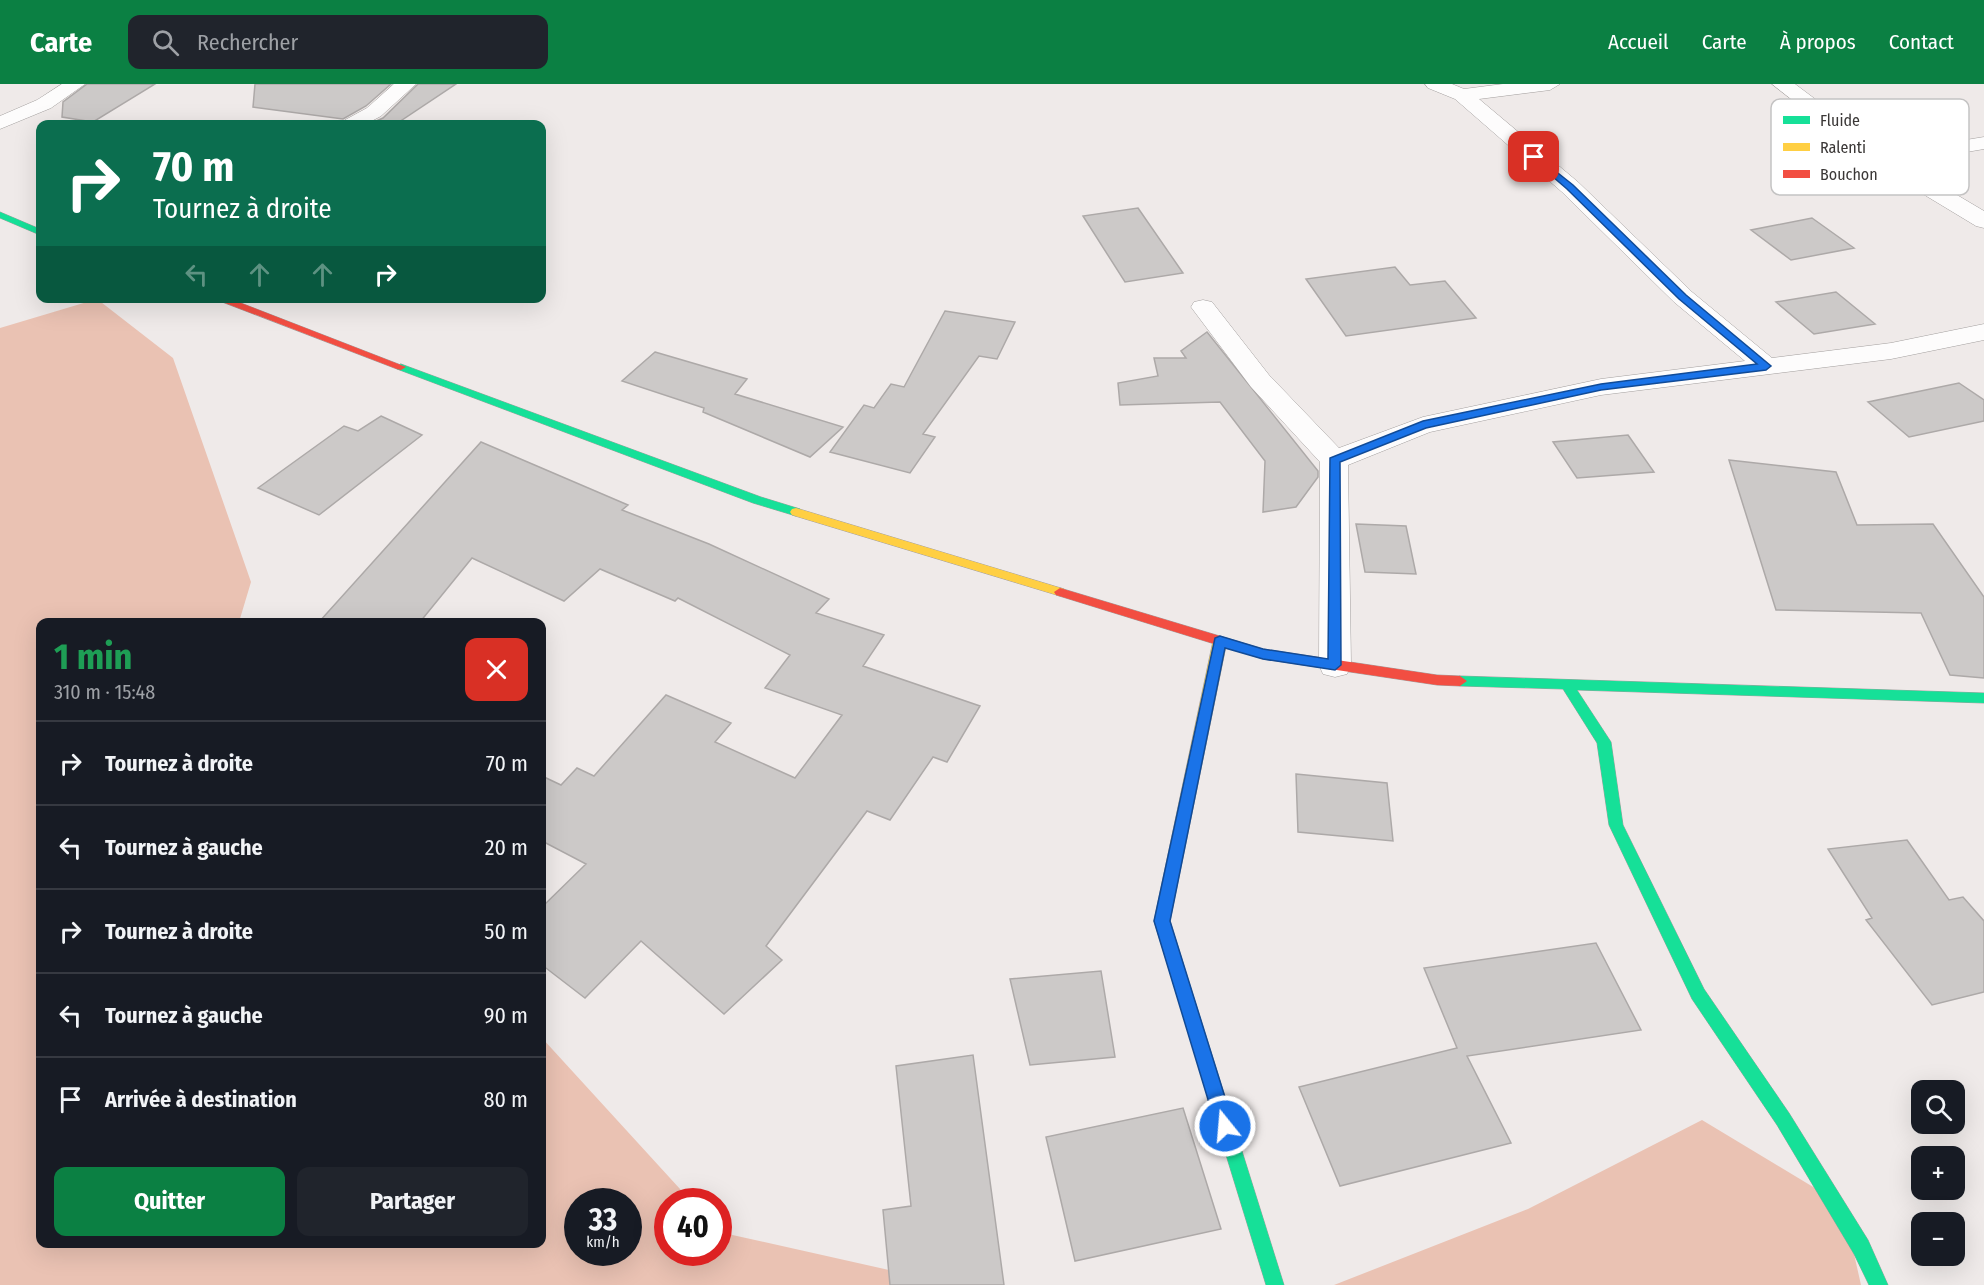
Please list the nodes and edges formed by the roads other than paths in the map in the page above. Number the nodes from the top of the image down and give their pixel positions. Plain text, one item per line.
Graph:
1 (75, 84) edge
2 (406, 84) edge
3 (1435, 84) edge
4 (1550, 84) edge
5 (1782, 84) edge
6 (1462, 95) junction
7 (1802, 99) edge
8 (359, 120) edge
9 (0, 123) edge
10 (1984, 143) edge
11 (1969, 146) edge
12 (1941, 195) edge
13 (0, 214) edge
14 (1984, 221) edge
15 (36, 230) edge
16 (230, 303) edge
17 (1203, 307) dead end
18 (1984, 332) edge
19 (1766, 366) junction
20 (1334, 460) junction
21 (1220, 641) junction
22 (1335, 665) junction
23 (1567, 685) junction
24 (1984, 698) edge
25 (1275, 1285) edge
26 (1879, 1285) edge

1 - 9 street
2 - 8 street
3 - 6 street
4 - 6 street
5 - 7 street
6 - 19 street
10 - 11 street
12 - 14 street
13 - 15 street
16 - 21 street
17 - 20 street
18 - 19 street
19 - 20 street
20 - 22 street
21 - 22 street
21 - 25 street
22 - 23 street
23 - 24 street
23 - 26 street

